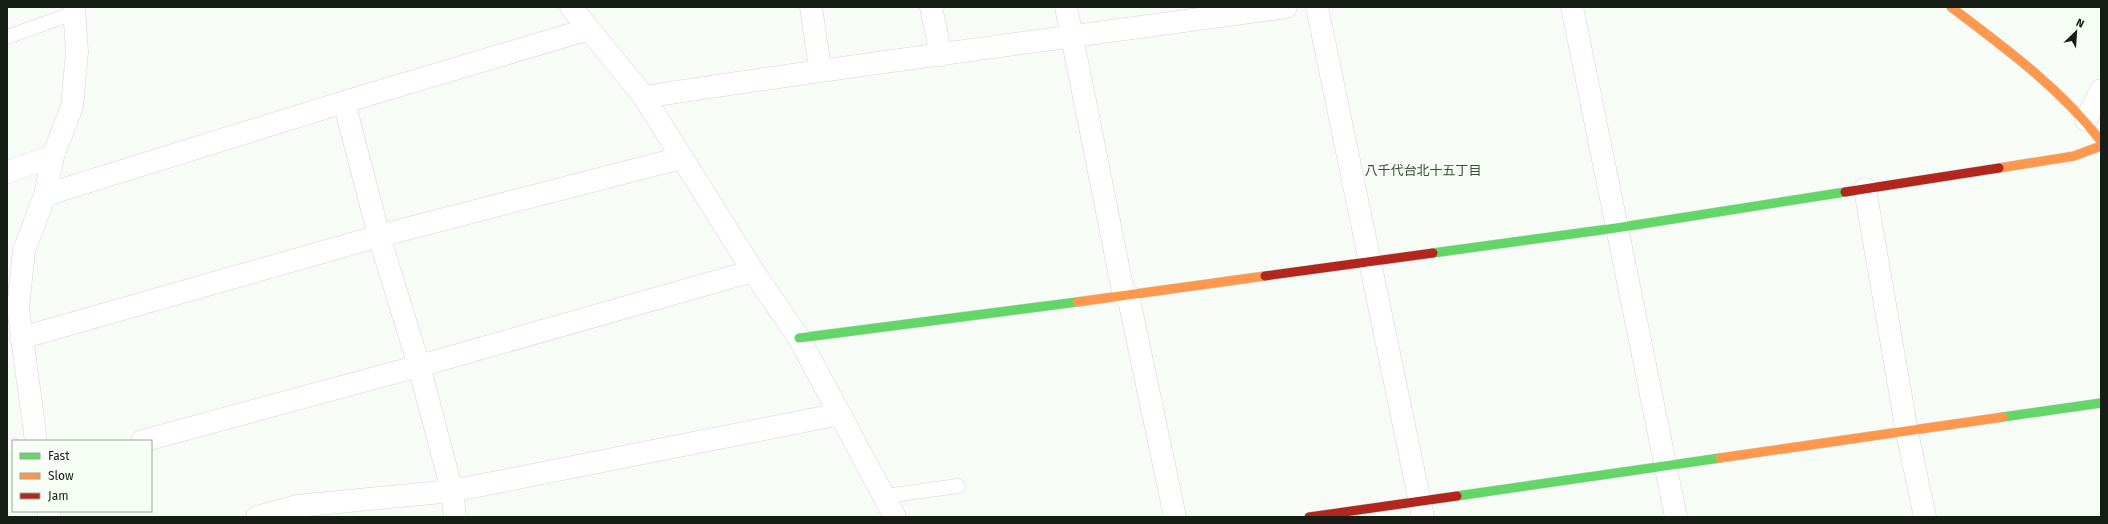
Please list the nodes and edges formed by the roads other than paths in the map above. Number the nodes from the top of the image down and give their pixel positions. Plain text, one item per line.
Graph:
1 (571, 7) edge
2 (811, 7) edge
3 (931, 7) edge
4 (1066, 7) edge
5 (1286, 7) edge
6 (1317, 7) edge
7 (1572, 7) edge
8 (1951, 7) edge
9 (74, 10) edge
10 (1207, 12) edge
11 (589, 29) junction
12 (7, 37) edge
13 (1072, 37) junction
14 (941, 54) junction
15 (820, 70) junction
16 (2101, 90) edge
17 (644, 97) junction
18 (344, 102) junction
19 (2086, 120) junction
20 (2101, 141) edge
21 (2101, 146) edge
22 (54, 156) junction
23 (680, 158) junction
24 (7, 172) edge
25 (1865, 189) junction
26 (45, 195) junction
27 (1616, 228) junction
28 (379, 236) junction
29 (1370, 261) junction
30 (753, 271) junction
31 (1126, 295) junction
32 (12, 310) edge
33 (21, 338) junction
34 (799, 338) junction
35 (419, 366) junction
36 (2101, 403) edge
37 (840, 414) junction
38 (1907, 432) junction
39 (32, 440) edge
40 (146, 440) edge
41 (1665, 466) junction
42 (958, 486) dead end
43 (452, 491) junction
44 (885, 496) junction
45 (1422, 508) edge
46 (258, 517) edge
47 (455, 517) edge
48 (895, 517) edge
49 (1175, 517) edge
50 (1309, 517) edge
51 (1676, 517) edge
52 (1925, 517) edge

1 - 11 street
2 - 15 street
3 - 14 street
4 - 13 street
5 - 10 street
6 - 29 street
7 - 27 street
8 - 19 street
9 - 12 lane
9 - 22 street
10 - 13 street
11 - 17 street
11 - 18 street
13 - 14 street
13 - 31 street
14 - 15 street
15 - 17 street
16 - 19 street
17 - 23 street
18 - 26 street
18 - 28 street
19 - 20 street
21 - 25 street
22 - 24 street
22 - 26 street
23 - 28 street
23 - 30 street
25 - 27 street
25 - 38 street
26 - 32 street
27 - 29 street
27 - 41 street
28 - 33 street
28 - 35 street
29 - 31 street
29 - 45 street
30 - 34 street
30 - 35 street
31 - 34 street
31 - 49 street
32 - 33 street
33 - 39 street
34 - 37 street
35 - 40 street
35 - 43 street
36 - 38 street
37 - 43 street
37 - 44 street
38 - 41 street
38 - 52 street
41 - 45 street
41 - 51 street
42 - 44 lane
43 - 46 street
43 - 47 street
44 - 48 street
45 - 50 street

